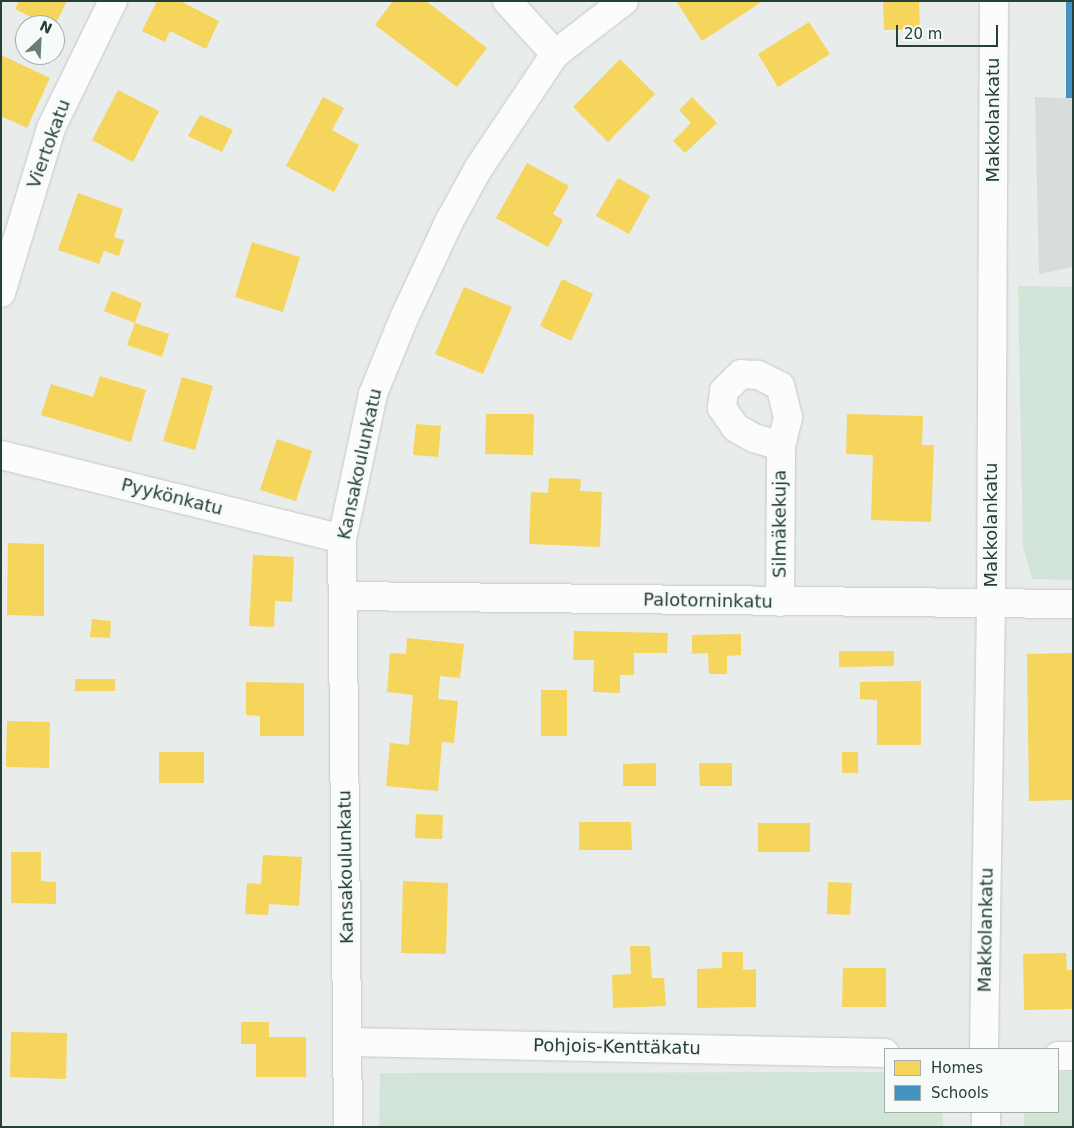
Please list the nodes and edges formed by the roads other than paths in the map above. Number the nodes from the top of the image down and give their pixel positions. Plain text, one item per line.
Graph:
1 (113, 1) edge
2 (508, 1) edge
3 (624, 1) edge
4 (994, 1) edge
5 (555, 54) junction
6 (1, 293) edge
7 (781, 446) dead end
8 (1, 455) edge
9 (342, 539) junction
10 (343, 596) junction
11 (780, 602) junction
12 (1073, 604) edge
13 (991, 605) junction
14 (348, 1042) junction
15 (984, 1048) edge
16 (884, 1053) edge
17 (1059, 1056) edge
18 (1073, 1056) edge
19 (986, 1113) edge
20 (348, 1127) edge
21 (986, 1127) edge

1 - 6 street, Viertokatu
2 - 5 street
3 - 5 street, Kansakoulunkatu
4 - 13 street, Makkolankatu
5 - 9 street, Kansakoulunkatu
7 - 11 street, Silmäkekuja
8 - 9 street, Pyykönkatu
9 - 10 street, Kansakoulunkatu
10 - 11 street, Palotorninkatu
10 - 14 street, Kansakoulunkatu
11 - 13 street, Palotorninkatu
12 - 13 street, Palotorninkatu
13 - 15 street, Makkolankatu
14 - 16 street, Pohjois-Kenttäkatu
14 - 20 street, Kansakoulunkatu
17 - 18 street
19 - 21 street

